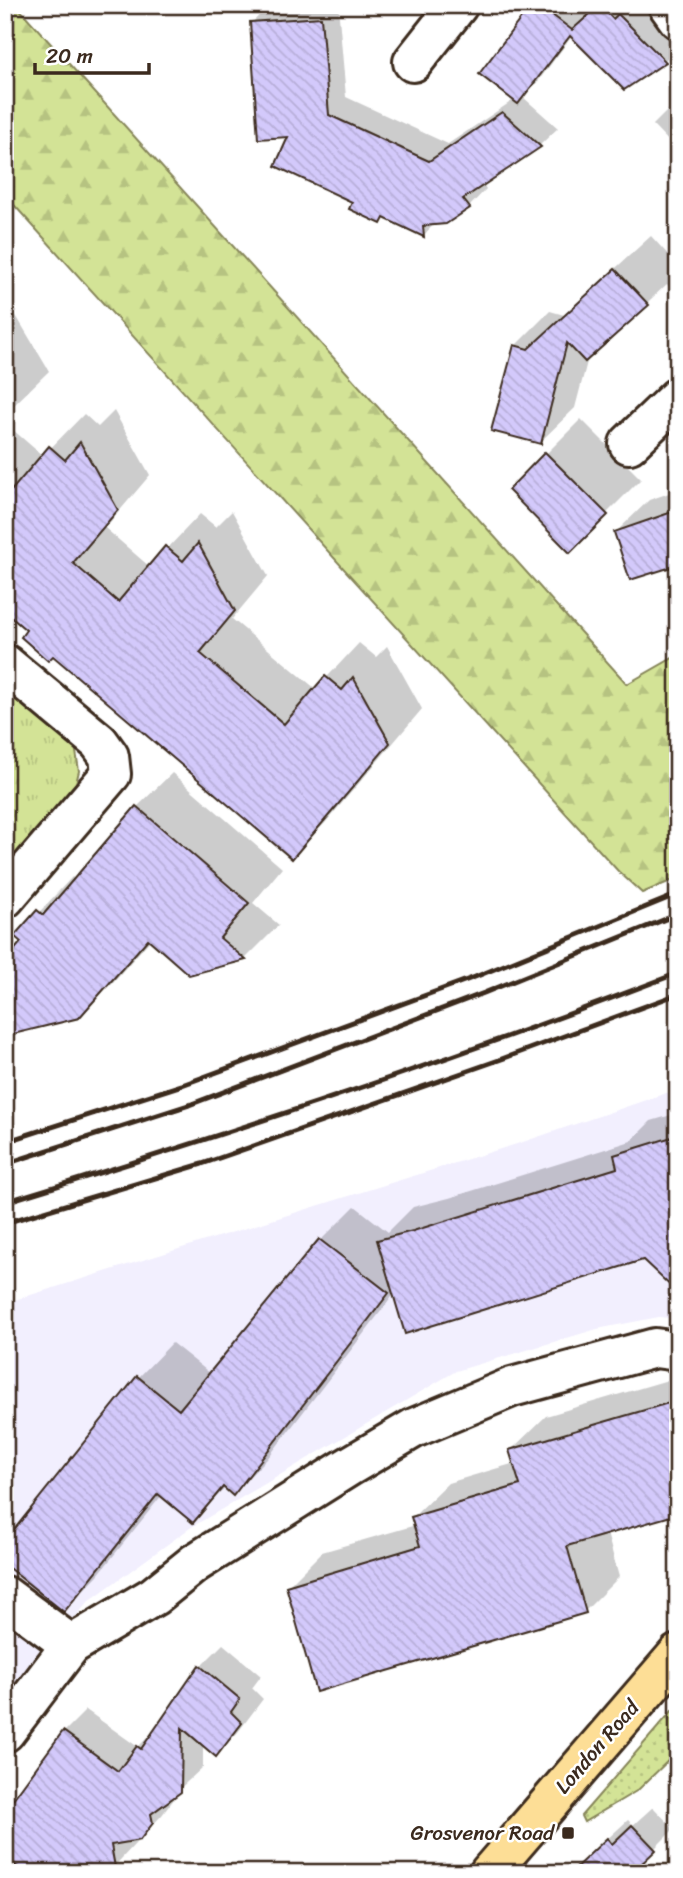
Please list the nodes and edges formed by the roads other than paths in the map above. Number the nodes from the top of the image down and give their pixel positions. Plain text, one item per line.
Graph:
1 (458, 5) edge
2 (667, 5) edge
3 (678, 19) edge
4 (413, 62) dead end
5 (678, 397) edge
6 (629, 444) dead end
7 (5, 664) edge
8 (5, 898) edge
9 (678, 1351) edge
10 (5, 1596) edge
11 (71, 1645) junction
12 (678, 1654) edge
13 (5, 1732) edge
14 (489, 1873) edge

1 - 4 street
2 - 3 street
5 - 6 street
7 - 8 street
9 - 11 street
10 - 11 street
11 - 13 street
12 - 14 main road, London Road

